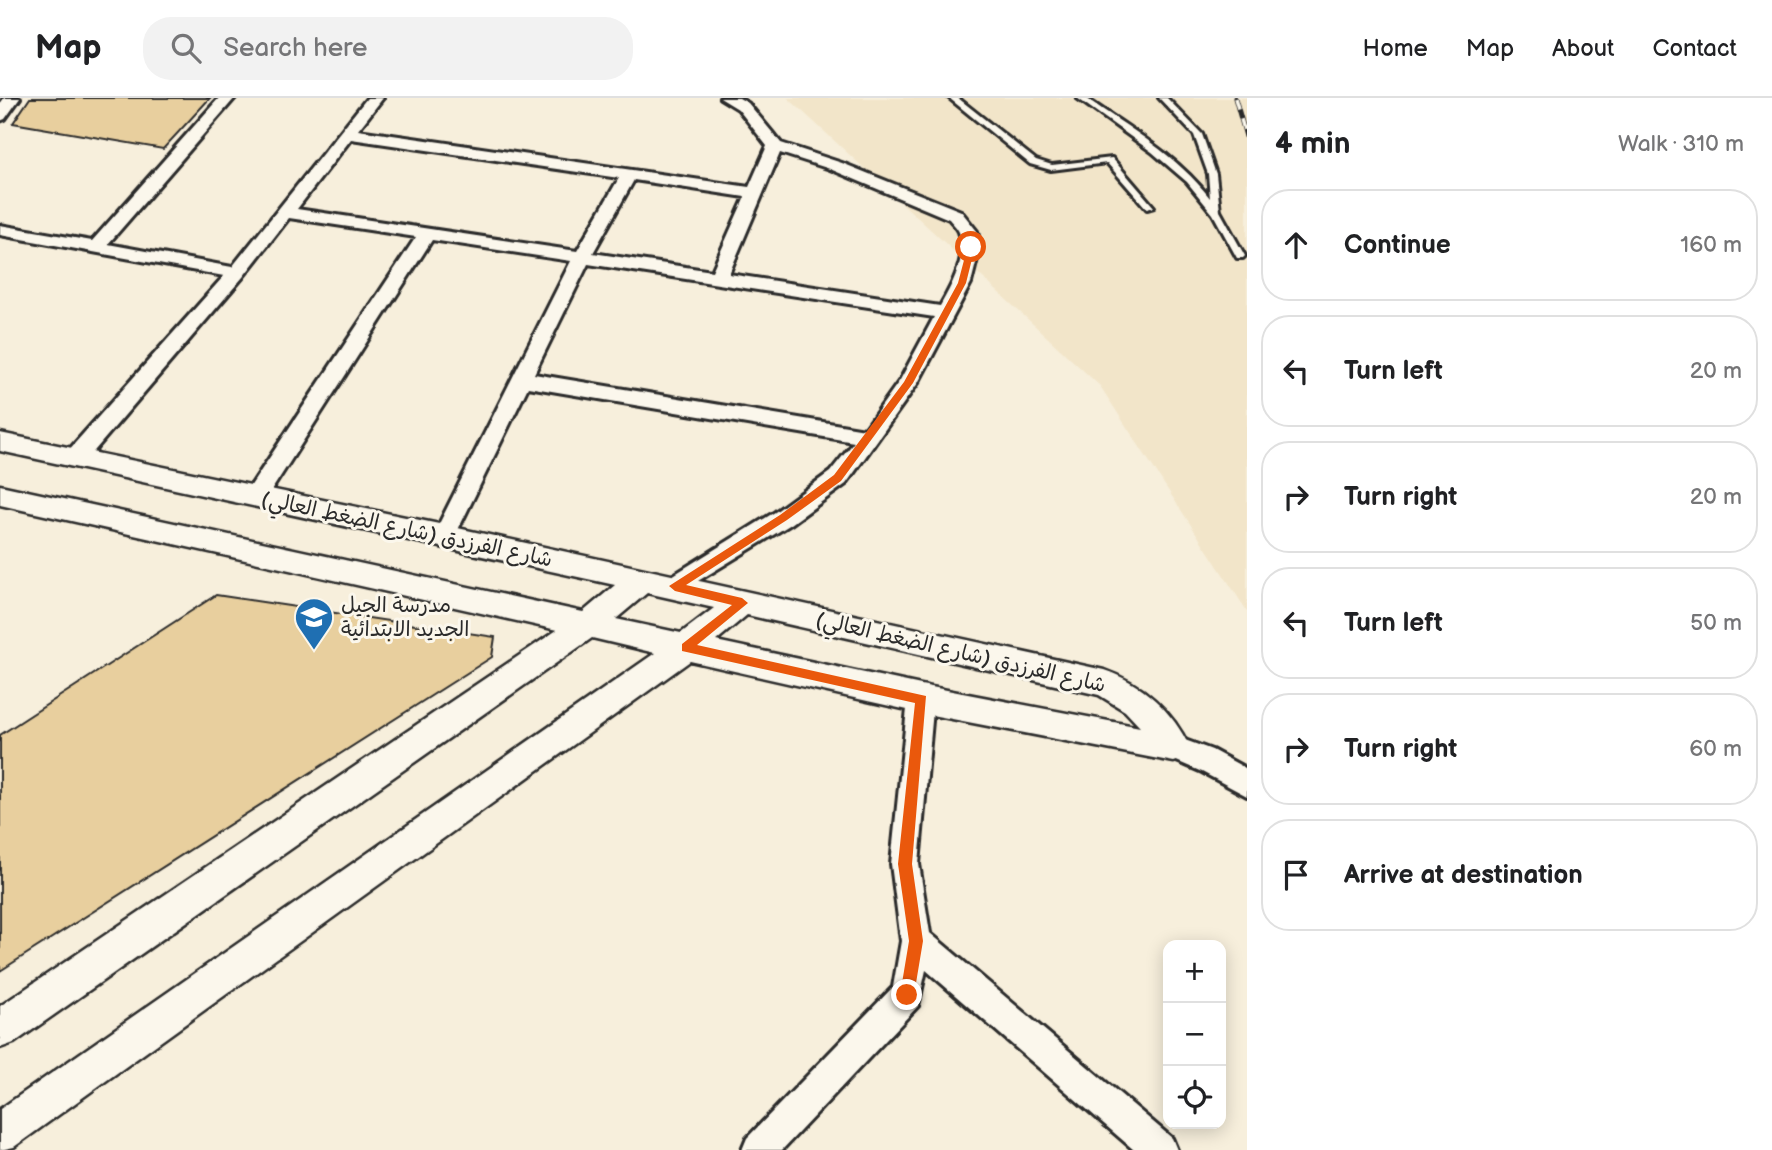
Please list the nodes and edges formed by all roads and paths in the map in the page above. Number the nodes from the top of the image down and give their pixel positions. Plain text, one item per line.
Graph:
1 (12, 98) edge
2 (227, 98) edge
3 (375, 98) edge
4 (728, 98) edge
5 (953, 98) edge
6 (1081, 98) edge
7 (1163, 98) edge
8 (0, 116) edge
9 (346, 133) junction
10 (775, 146) junction
11 (628, 176) junction
12 (755, 193) junction
13 (1150, 206) dead end
14 (1216, 211) junction
15 (284, 212) junction
16 (0, 230) edge
17 (426, 235) junction
18 (97, 246) junction
19 (1240, 256) dead end
20 (583, 257) junction
21 (237, 273) junction
22 (719, 276) junction
23 (948, 313) junction
24 (523, 379) junction
25 (870, 436) junction
26 (0, 442) edge
27 (75, 458) junction
28 (0, 495) edge
29 (256, 496) junction
30 (444, 536) junction
31 (642, 580) junction
32 (675, 586) junction
33 (742, 603) junction
34 (588, 625) junction
35 (686, 647) junction
36 (922, 699) junction
37 (1174, 748) junction
38 (1247, 784) edge
39 (916, 941) junction
40 (0, 1029) edge
41 (0, 1133) edge
42 (759, 1150) edge
43 (1160, 1150) edge

1 - 8 street
2 - 18 street
3 - 9 street
4 - 10 street
5 - 13 lane
6 - 14 lane
7 - 14 lane
9 - 11 street
9 - 15 street
10 - 12 street
10 - 23 street
11 - 12 street
11 - 20 street
12 - 22 street
14 - 19 lane
15 - 17 street
15 - 21 street
16 - 18 street
17 - 20 street
17 - 29 street
18 - 21 street
20 - 22 street
20 - 24 street
21 - 27 street
22 - 23 street
23 - 25 street
24 - 25 street
24 - 30 street
25 - 32 street
26 - 27 street, شارع الفرزدق (شارع الضغط العالي)
27 - 29 street, شارع الفرزدق (شارع الضغط العالي)
28 - 34 street
29 - 30 street, شارع الفرزدق (شارع الضغط العالي)
30 - 31 street, شارع الفرزدق (شارع الضغط العالي)
31 - 32 street, شارع الفرزدق (شارع الضغط العالي)
31 - 34 street
32 - 33 street, شارع الفرزدق (شارع الضغط العالي)
33 - 35 street
33 - 37 street, شارع الفرزدق (شارع الضغط العالي)
34 - 35 street
34 - 40 street
35 - 36 street
35 - 41 street
36 - 37 street
36 - 39 street
37 - 38 street
39 - 42 street
39 - 43 street

